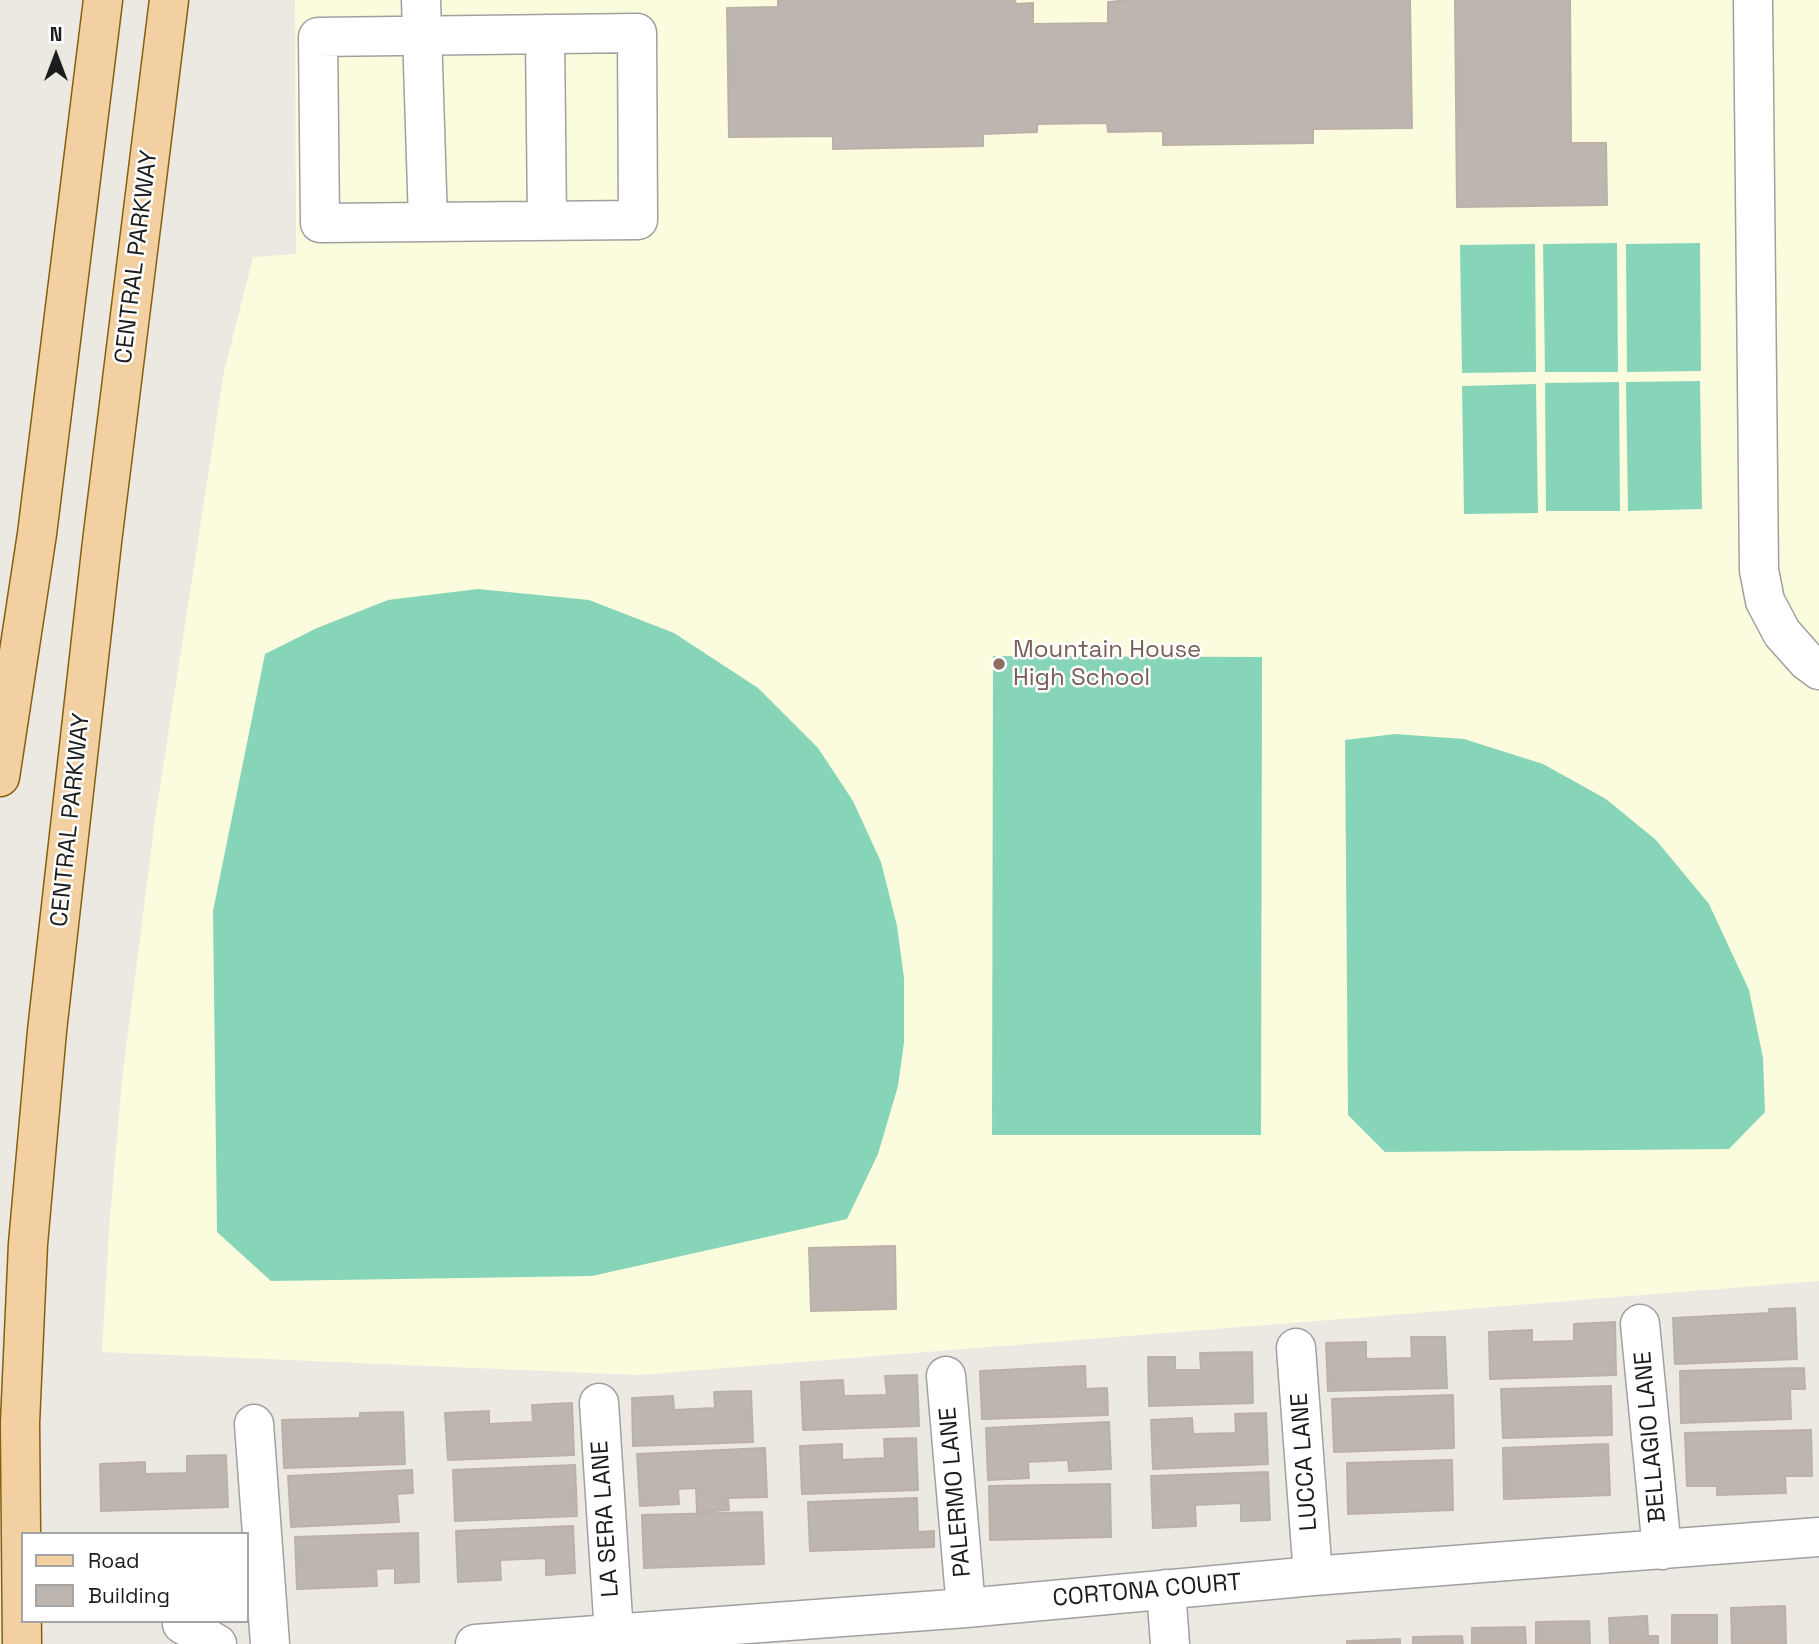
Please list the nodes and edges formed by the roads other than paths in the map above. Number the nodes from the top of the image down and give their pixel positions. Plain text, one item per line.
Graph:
1 (103, 0) edge
2 (169, 0) edge
3 (1753, 0) edge
4 (422, 18) edge
5 (545, 34) junction
6 (547, 221) junction
7 (428, 222) junction
8 (1819, 670) edge
9 (0, 777) edge
10 (1640, 1324) dead end
11 (1296, 1348) dead end
12 (946, 1376) dead end
13 (599, 1403) dead end
14 (254, 1424) dead end
15 (22, 1532) edge
16 (1819, 1537) edge
17 (1662, 1550) junction
18 (1313, 1576) junction
19 (1166, 1589) junction
20 (966, 1608) junction
21 (22, 1623) edge
22 (182, 1624) dead end
23 (614, 1634) junction
24 (22, 1644) edge
25 (217, 1644) edge
26 (270, 1644) edge
27 (475, 1644) edge
28 (1170, 1644) edge

1 - 9 main road
2 - 15 main road, CENTRAL PARKWAY
3 - 8 street
4 - 5 street
4 - 7 street
4 - 7 street
5 - 6 street
5 - 6 street
6 - 7 street
10 - 17 street, BELLAGIO LANE
11 - 18 street, LUCCA LANE
12 - 20 street, PALERMO LANE
13 - 23 street, LA SERA LANE
14 - 26 street
16 - 17 street, CORTONA COURT
17 - 18 street, CORTONA COURT
18 - 19 street, CORTONA COURT
19 - 20 street, CORTONA COURT
19 - 28 street
20 - 23 street, CORTONA COURT
21 - 24 main road, CENTRAL PARKWAY
22 - 25 street
23 - 27 street, CORTONA COURT

